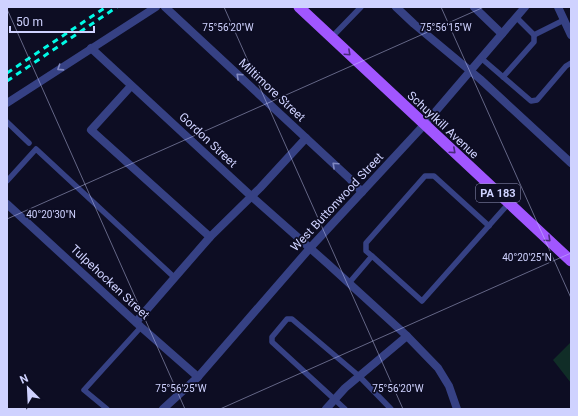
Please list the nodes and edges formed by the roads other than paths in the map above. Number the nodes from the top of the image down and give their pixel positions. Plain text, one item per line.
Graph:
1 (156, 7) edge
2 (165, 7) edge
3 (299, 7) edge
4 (360, 7) edge
5 (396, 7) edge
6 (474, 7) edge
7 (525, 7) edge
8 (558, 7) edge
9 (516, 17) junction
10 (564, 20) junction
11 (502, 34) junction
12 (534, 35) junction
13 (571, 35) edge
14 (331, 38) junction
15 (91, 48) junction
16 (481, 58) junction
17 (571, 63) edge
18 (470, 71) junction
19 (502, 77) junction
20 (131, 86) junction
21 (7, 104) edge
22 (7, 122) edge
23 (424, 124) junction
24 (306, 138) junction
25 (28, 143) dead end
26 (571, 162) edge
27 (7, 181) edge
28 (362, 192) junction
29 (251, 196) junction
30 (509, 203) junction
31 (7, 204) edge
32 (489, 226) junction
33 (210, 237) junction
34 (310, 248) junction
35 (372, 256) junction
36 (571, 260) edge
37 (175, 278) junction
38 (349, 282) junction
39 (138, 325) junction
40 (407, 336) junction
41 (359, 376) junction
42 (198, 377) junction
43 (335, 400) junction
44 (107, 409) edge
45 (163, 409) edge
46 (326, 409) edge
47 (345, 409) edge
48 (391, 409) edge
49 (457, 409) edge

1 - 15 street
24 -> 2 street, Miltimore Street
3 - 14 main road, Schuylkill Avenue / PA 183
4 - 14 lane
5 - 18 street
6 - 11 street
7 - 9 street, West Buttonwood Street
8 - 10 street
9 - 11 street, West Buttonwood Street
9 - 12 lane
10 - 12 lane
10 - 13 street
11 - 16 street, West Buttonwood Street
12 - 19 lane
14 -> 23 main road, Schuylkill Avenue / PA 183
15 - 20 street, Gordon Street
15 -> 21 street
16 - 18 street, West Buttonwood Street
16 - 19 lane
17 - 19 lane
18 - 23 street, West Buttonwood Street
18 - 26 street
20 - 29 street, Gordon Street
20 - 33 street
22 - 25 lane
23 - 28 street, West Buttonwood Street
23 -> 30 main road, Schuylkill Avenue / PA 183
28 -> 24 street, Miltimore Street
24 - 29 street
27 - 37 lane
28 - 34 street, West Buttonwood Street
29 - 33 street
29 - 34 street, Gordon Street
30 - 32 lane
30 -> 36 main road, Schuylkill Avenue / PA 183
31 - 39 street, Tulpehocken Street
32 - 35 lane
32 - 35 lane
33 - 37 street
34 - 38 street, Gordon Street
34 - 42 street, West Buttonwood Street
35 - 38 lane
37 - 39 street
38 - 40 street, Gordon Street
39 - 42 street, Tulpehocken Street
39 - 44 lane
40 - 41 street
40 - 49 street, Gordon Street
41 - 43 street
41 - 43 lane
41 - 48 lane
42 - 45 street, West Buttonwood Street
43 - 46 street
43 - 47 lane

